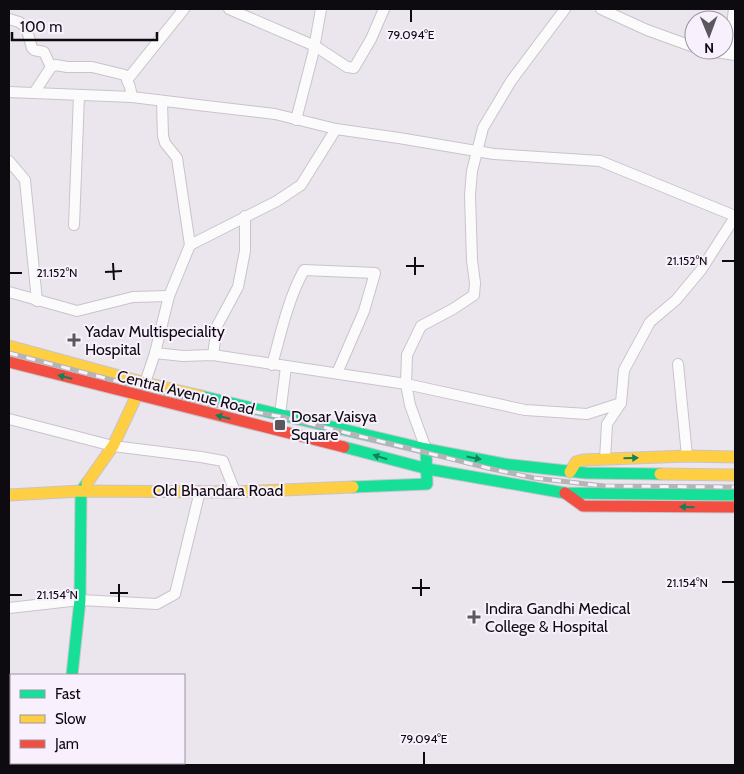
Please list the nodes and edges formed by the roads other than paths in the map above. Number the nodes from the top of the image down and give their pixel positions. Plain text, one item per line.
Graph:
1 (184, 9) edge
2 (232, 9) edge
3 (321, 9) edge
4 (384, 9) edge
5 (565, 9) edge
6 (601, 9) edge
7 (734, 9) edge
8 (9, 19) edge
9 (684, 43) edge
10 (314, 46) junction
11 (735, 54) edge
12 (51, 67) junction
13 (127, 80) junction
14 (9, 92) edge
15 (34, 93) junction
16 (79, 95) junction
17 (132, 97) junction
18 (162, 101) junction
19 (296, 120) junction
20 (336, 129) junction
21 (476, 150) junction
22 (9, 162) edge
23 (245, 216) junction
24 (735, 216) edge
25 (74, 225) dead end
26 (190, 245) junction
27 (9, 292) edge
28 (169, 296) junction
29 (37, 301) junction
30 (9, 346) edge
31 (154, 353) junction
32 (213, 355) junction
33 (9, 362) edge
34 (272, 364) junction
35 (678, 364) dead end
36 (286, 367) junction
37 (336, 373) junction
38 (145, 382) junction
39 (406, 384) junction
40 (137, 394) junction
41 (621, 403) junction
42 (280, 414) junction
43 (9, 418) edge
44 (113, 446) junction
45 (426, 449) junction
46 (687, 456) junction
47 (735, 457) edge
48 (605, 459) junction
49 (428, 469) junction
50 (570, 472) junction
51 (735, 475) edge
52 (81, 491) junction
53 (200, 491) junction
54 (235, 492) junction
55 (565, 493) junction
56 (9, 495) edge
57 (735, 495) edge
58 (735, 508) edge
59 (80, 600) junction
60 (9, 608) edge
61 (72, 674) edge

1 - 13 street
2 - 10 street
3 - 10 street
4 - 10 street
5 - 21 street
6 - 9 street
7 - 11 street
8 - 12 street
10 - 19 street
12 - 13 street
12 - 15 street
13 - 17 street
14 - 15 street
15 - 16 street
16 - 17 street
16 - 25 street
17 - 18 street
18 - 19 street
18 - 26 street
19 - 20 street
20 - 21 street
20 - 23 street
21 - 24 street
21 - 39 street
22 - 29 street
23 - 26 street
23 - 32 street
24 - 41 street
26 - 28 street
27 - 29 street
28 - 29 street
28 - 31 street
30 - 38 main road, Central Avenue Road
31 - 32 street
31 - 38 street
32 - 34 street
40 -> 33 main road, Central Avenue Road
34 - 36 street
34 - 37 street
35 - 46 street
36 - 37 street
36 - 42 street
37 - 39 street
38 - 40 main road
38 - 42 main road, Central Avenue Road
39 - 41 street
39 - 45 street
40 - 44 main road
49 -> 40 main road, Central Avenue Road
41 - 48 street
42 - 45 main road, Central Avenue Road
43 - 44 street
44 - 52 main road
44 - 54 street
45 - 49 main road
45 -> 50 main road, Central Avenue Road
46 - 47 main road
48 -> 46 main road
48 - 50 main road
49 - 54 main road, Old Bhandara Road
49 - 55 main road, Central Avenue Road
50 - 51 main road, Central Avenue Road
52 - 53 main road, Old Bhandara Road
52 - 56 main road, Old Bhandara Road
52 - 59 main road
53 - 54 main road, Old Bhandara Road
53 - 59 street
55 - 57 main road, Central Avenue Road
58 -> 55 main road
59 - 60 street
59 - 61 main road

